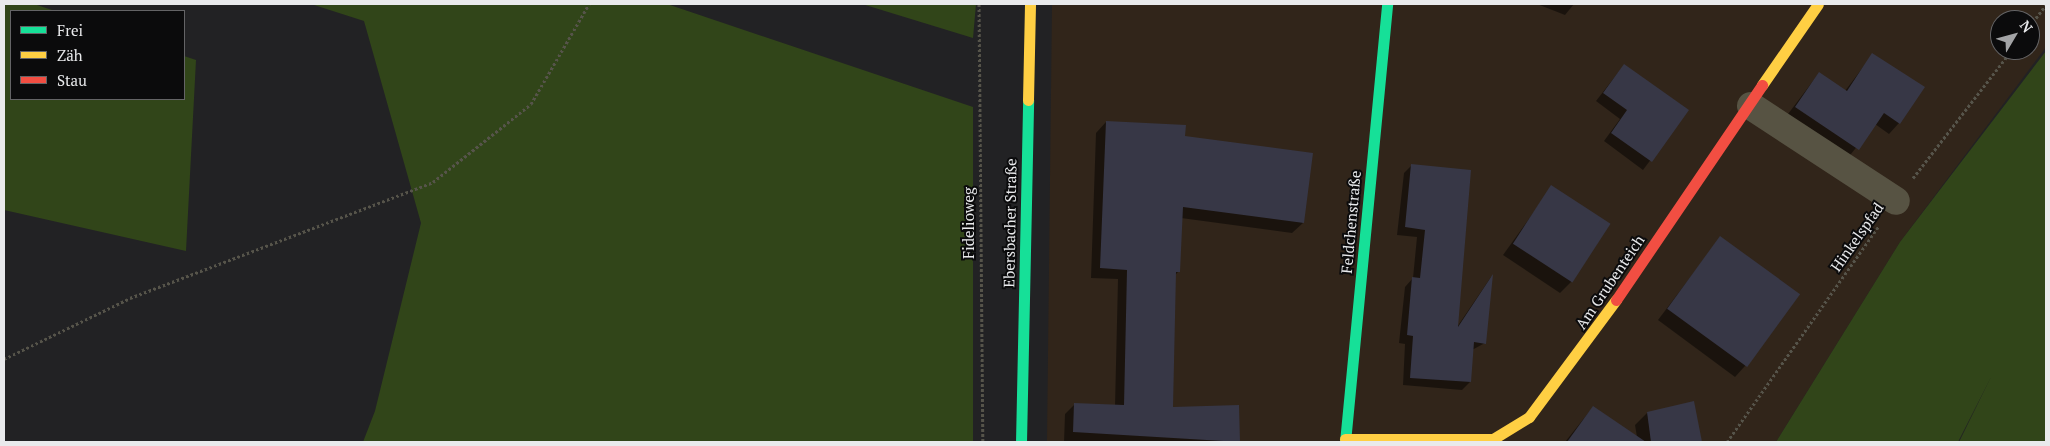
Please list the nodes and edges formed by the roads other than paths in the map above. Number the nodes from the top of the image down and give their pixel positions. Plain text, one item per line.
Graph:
1 (1030, 4) edge
2 (1387, 4) edge
3 (1818, 4) edge
4 (1751, 106) junction
5 (1896, 201) road end
6 (1345, 441) edge
7 (1021, 442) edge

1 - 7 street, Ebersbacher Straße
2 - 6 street, Feldchenstraße
3 - 4 street, Am Grubenteich
4 - 5 street
4 - 6 street, Am Grubenteich

